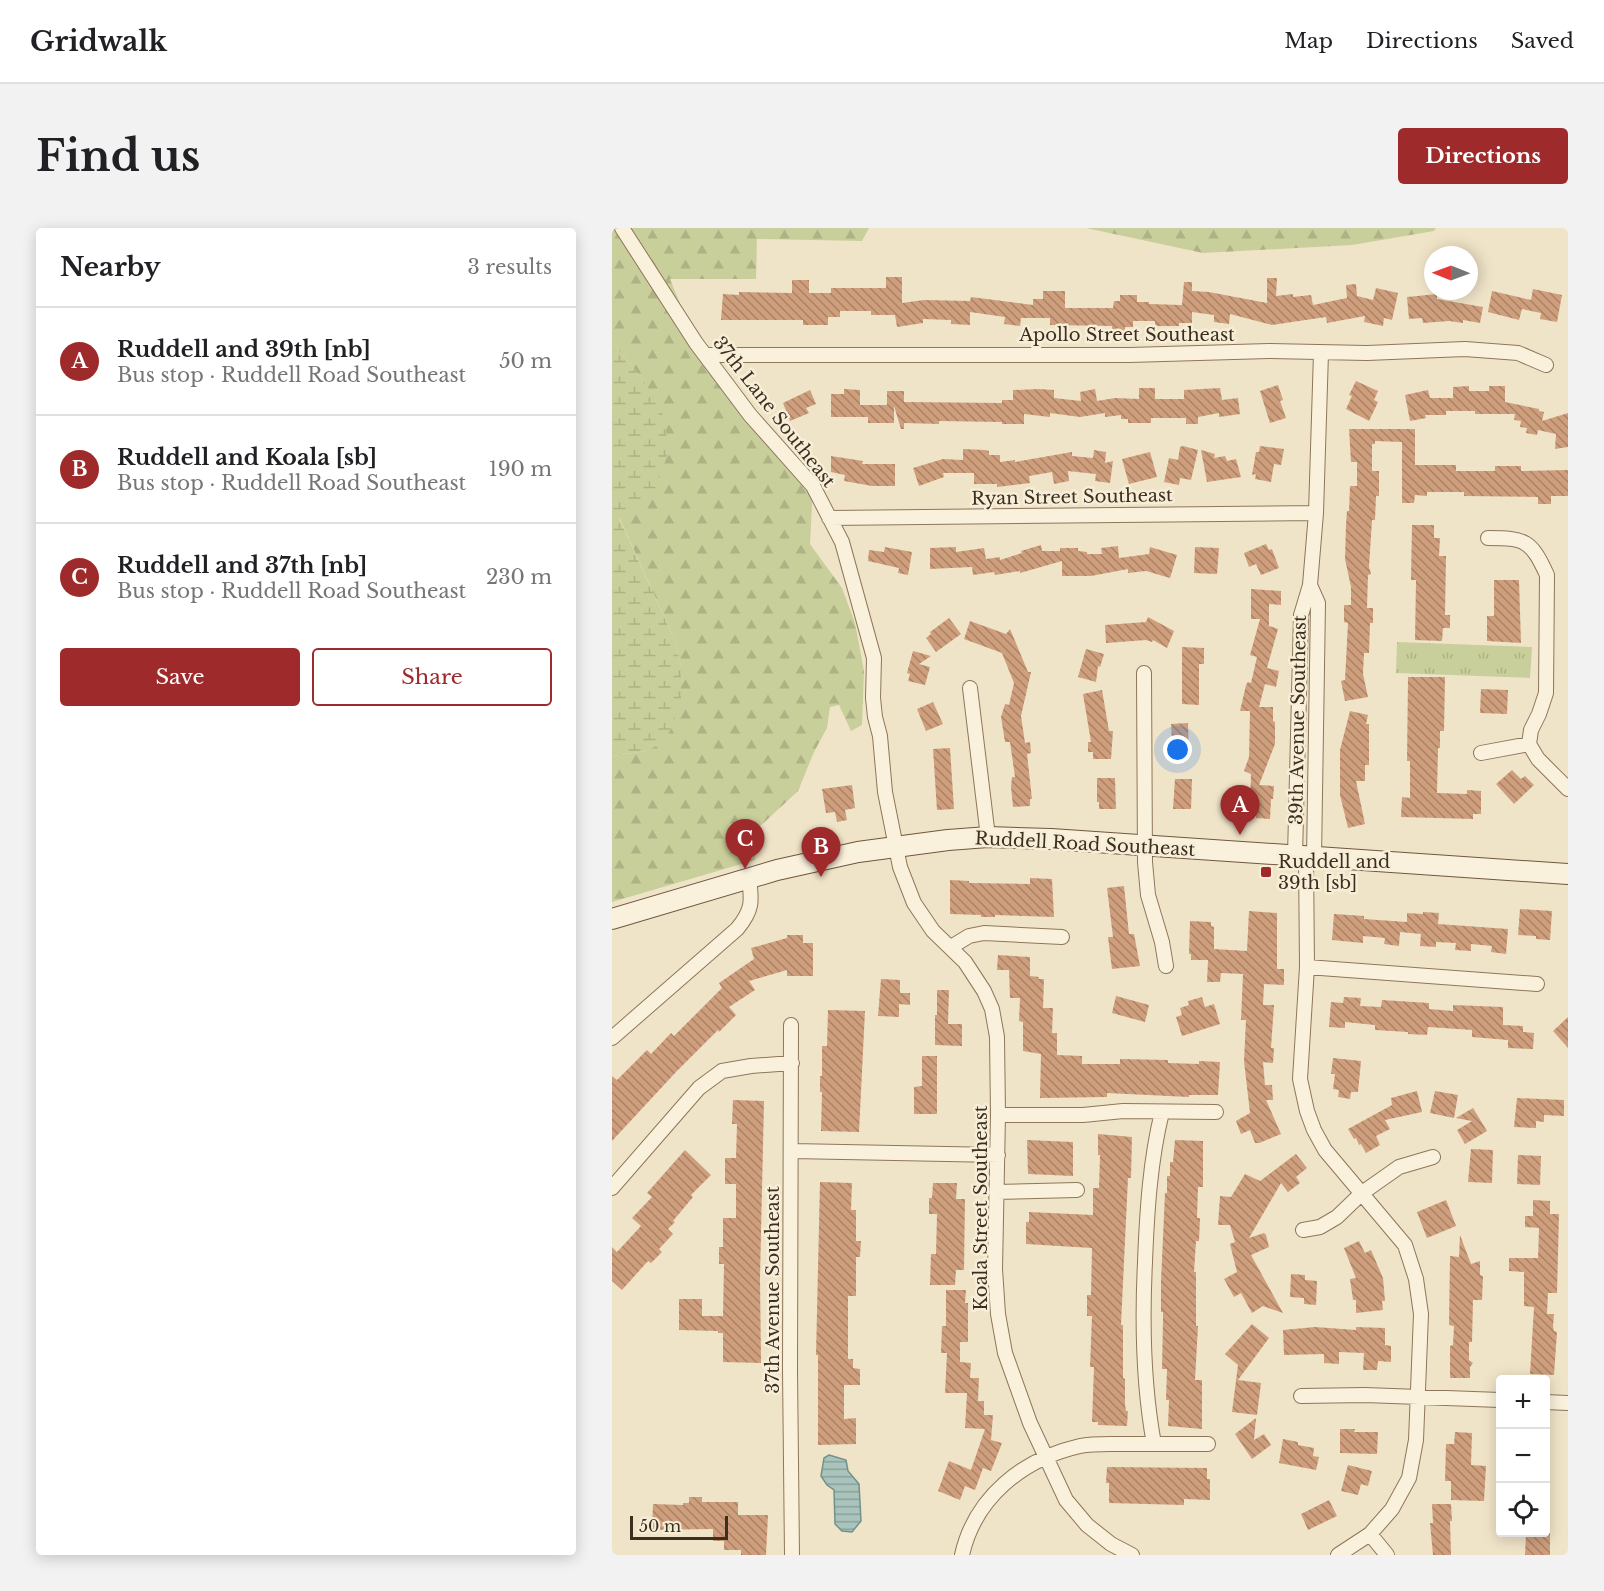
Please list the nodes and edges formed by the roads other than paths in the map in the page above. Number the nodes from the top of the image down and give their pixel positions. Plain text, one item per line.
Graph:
1 (622, 228) edge
2 (1321, 352) junction
3 (705, 355) junction
4 (1546, 365) dead end
5 (1316, 513) junction
6 (830, 518) junction
7 (1488, 538) dead end
8 (1144, 673) dead end
9 (970, 688) dead end
10 (1529, 744) junction
11 (1481, 753) dead end
12 (1568, 789) edge
13 (988, 837) junction
14 (1145, 845) junction
15 (895, 846) junction
16 (1305, 857) junction
17 (1568, 874) edge
18 (749, 878) junction
19 (612, 919) edge
20 (1062, 937) dead end
21 (951, 947) junction
22 (1166, 966) dead end
23 (1307, 968) junction
24 (1537, 984) dead end
25 (791, 1025) dead end
26 (612, 1038) edge
27 (792, 1063) junction
28 (1162, 1112) junction
29 (1216, 1112) dead end
30 (998, 1115) junction
31 (792, 1151) junction
32 (998, 1155) junction
33 (1433, 1157) dead end
34 (612, 1188) edge
35 (1077, 1190) dead end
36 (996, 1192) junction
37 (1362, 1193) junction
38 (1303, 1230) dead end
39 (1301, 1396) dead end
40 (1418, 1397) junction
41 (1496, 1400) edge
42 (1550, 1402) edge
43 (1568, 1402) edge
44 (1154, 1444) junction
45 (1208, 1444) dead end
46 (1047, 1458) junction
47 (1370, 1534) junction
48 (792, 1555) edge
49 (962, 1555) edge
50 (1132, 1555) edge
51 (1338, 1555) edge
52 (1387, 1555) edge

1 - 3 street, 37th Lane Southeast
2 - 3 street, Apollo Street Southeast
2 - 4 street, Apollo Street Southeast
2 - 5 street, 39th Avenue Southeast
3 - 6 street, 37th Lane Southeast
5 - 6 street, Ryan Street Southeast
5 - 16 street, 39th Avenue Southeast
6 - 15 street, 37th Lane Southeast
7 - 10 street
8 - 14 street
9 - 13 street
10 - 11 street
10 - 12 street
13 - 14 main road, Ruddell Road Southeast
13 - 15 main road, Ruddell Road Southeast
14 - 16 main road, Ruddell Road Southeast
14 - 22 street
15 - 18 main road, Ruddell Road Southeast
15 - 21 street, Koala Street Southeast
16 - 17 main road, Ruddell Road Southeast
16 - 23 street, 39th Avenue Southeast
18 - 19 main road, Ruddell Road Southeast
18 - 26 street
20 - 21 street
21 - 30 street, Koala Street Southeast
23 - 24 street
23 - 37 street, 39th Avenue Southeast
25 - 27 street, 37th Avenue Southeast
27 - 31 street, 37th Avenue Southeast
27 - 34 street
28 - 29 street
28 - 30 street
28 - 44 street
30 - 32 street, Koala Street Southeast
31 - 32 street
31 - 48 street, 37th Avenue Southeast
32 - 36 street, Koala Street Southeast
33 - 37 street
35 - 36 street
36 - 46 street, Koala Street Southeast
37 - 38 street
37 - 40 street
39 - 40 street
40 - 41 street
40 - 47 street
42 - 43 street
44 - 45 street
44 - 46 street
46 - 49 street
46 - 50 street, Koala Street Southeast
47 - 51 street
47 - 52 street

